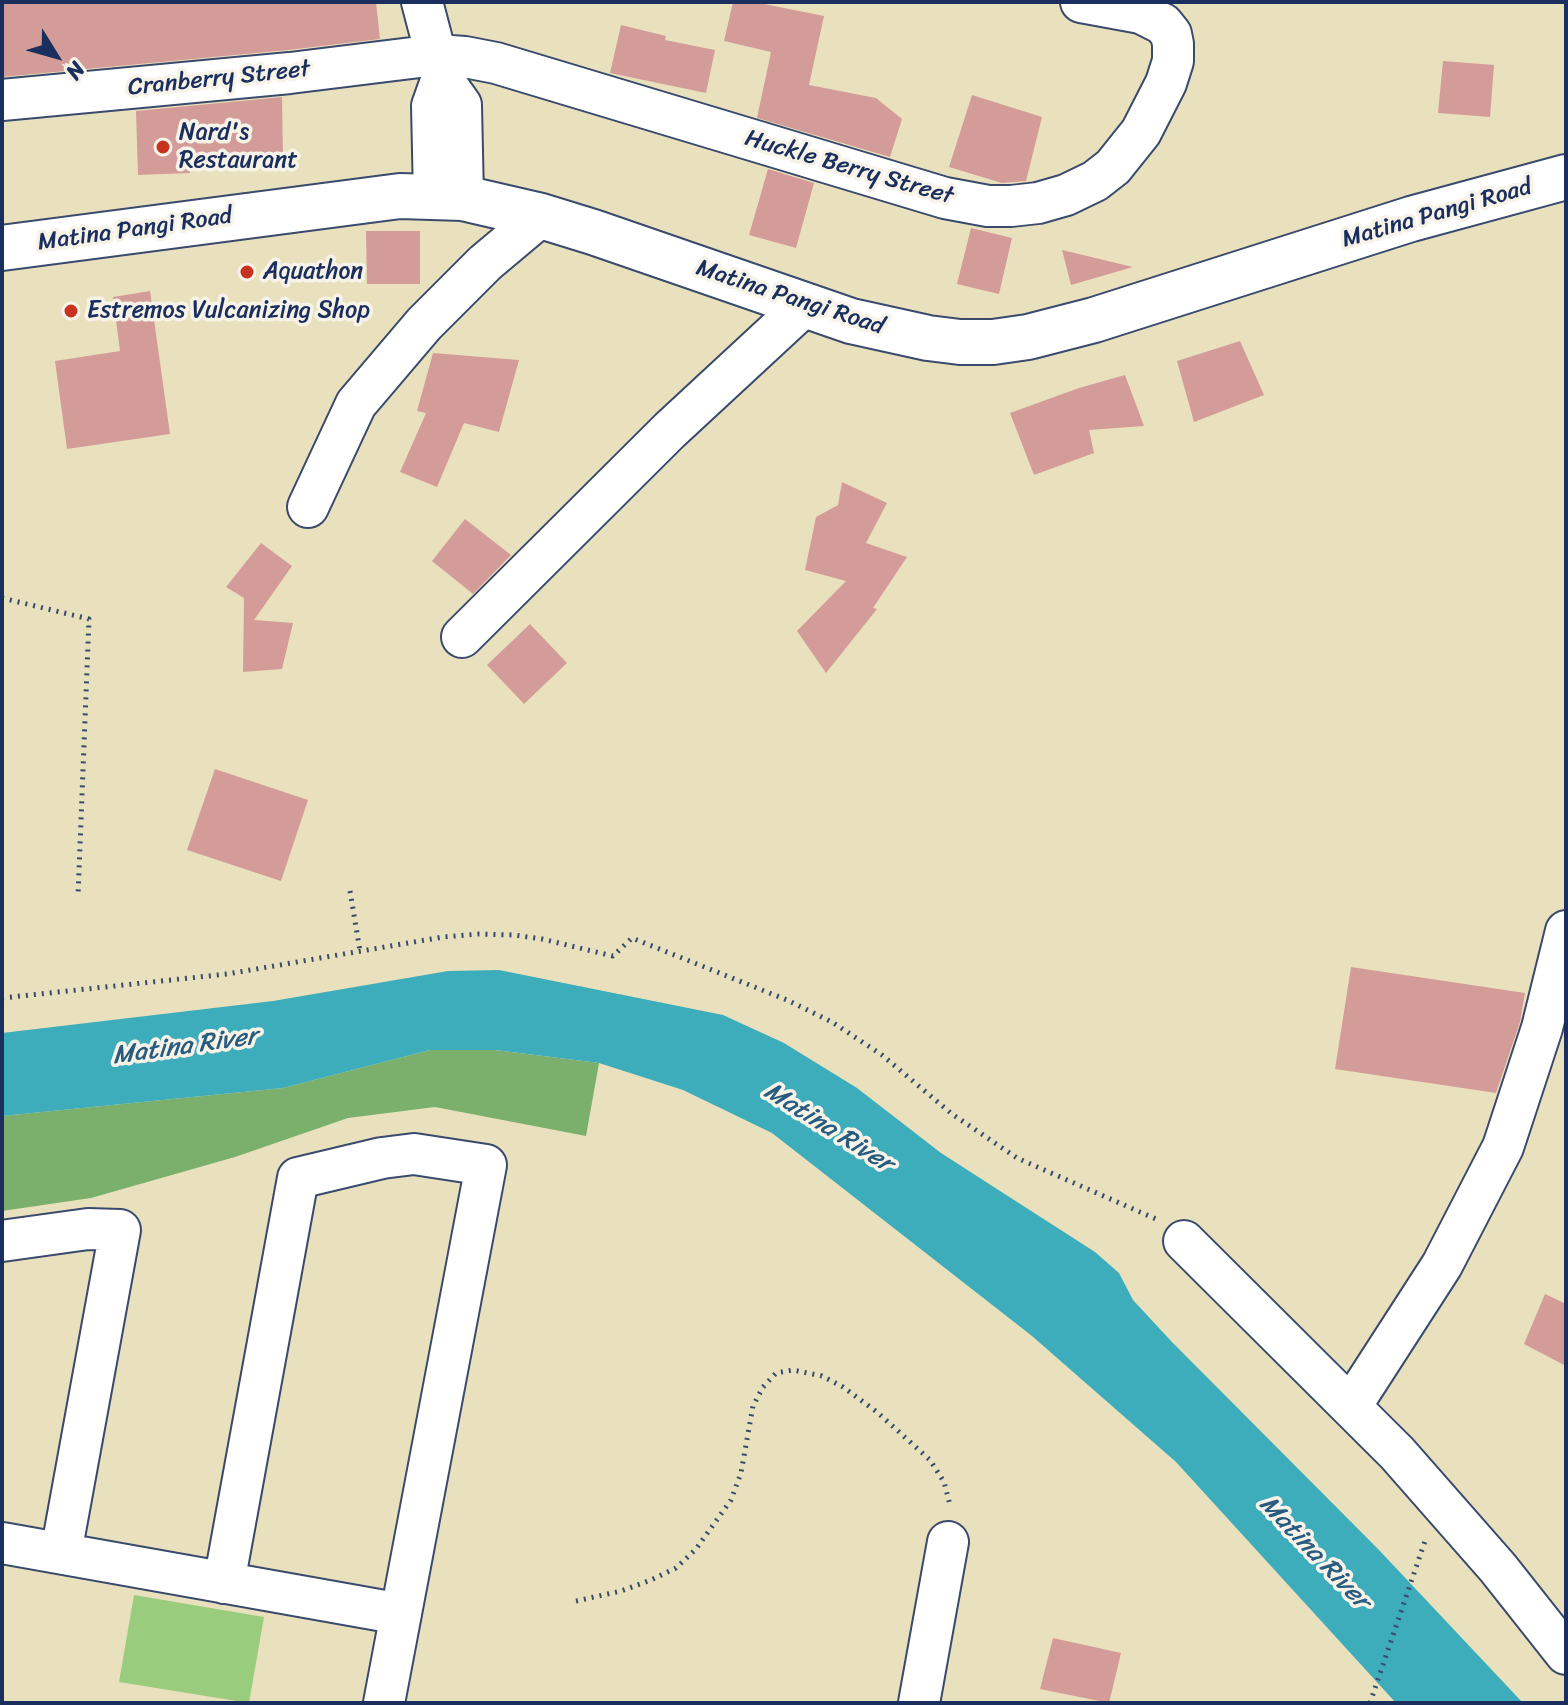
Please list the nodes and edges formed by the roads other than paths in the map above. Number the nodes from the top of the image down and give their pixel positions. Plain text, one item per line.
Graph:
1 (422, 2) edge
2 (1081, 2) edge
3 (439, 67) junction
4 (2, 100) edge
5 (1566, 177) edge
6 (448, 197) junction
7 (541, 216) junction
8 (2, 248) edge
9 (805, 305) junction
10 (308, 507) dead end
11 (462, 637) dead end
12 (1566, 931) edge
13 (2, 1241) edge
14 (1184, 1241) road end
15 (1351, 1406) junction
16 (948, 1542) road end
17 (2, 1543) edge
18 (61, 1553) junction
19 (224, 1583) junction
20 (401, 1614) junction
21 (1566, 1654) edge
22 (384, 1703) edge
23 (919, 1703) edge

1 - 3 street
2 - 3 street, Huckle Berry Street
3 - 4 street, Cranberry Street
3 - 6 street
5 - 9 street, Matina Pangi Road
6 - 7 street, Matina Pangi Road
6 - 8 street, Matina Pangi Road
7 - 9 street, Matina Pangi Road
7 - 10 street
9 - 11 street
12 - 15 street
13 - 18 street
14 - 15 street
15 - 21 street
16 - 23 street
17 - 18 street
18 - 19 street
19 - 20 street
19 - 20 street
20 - 22 street

